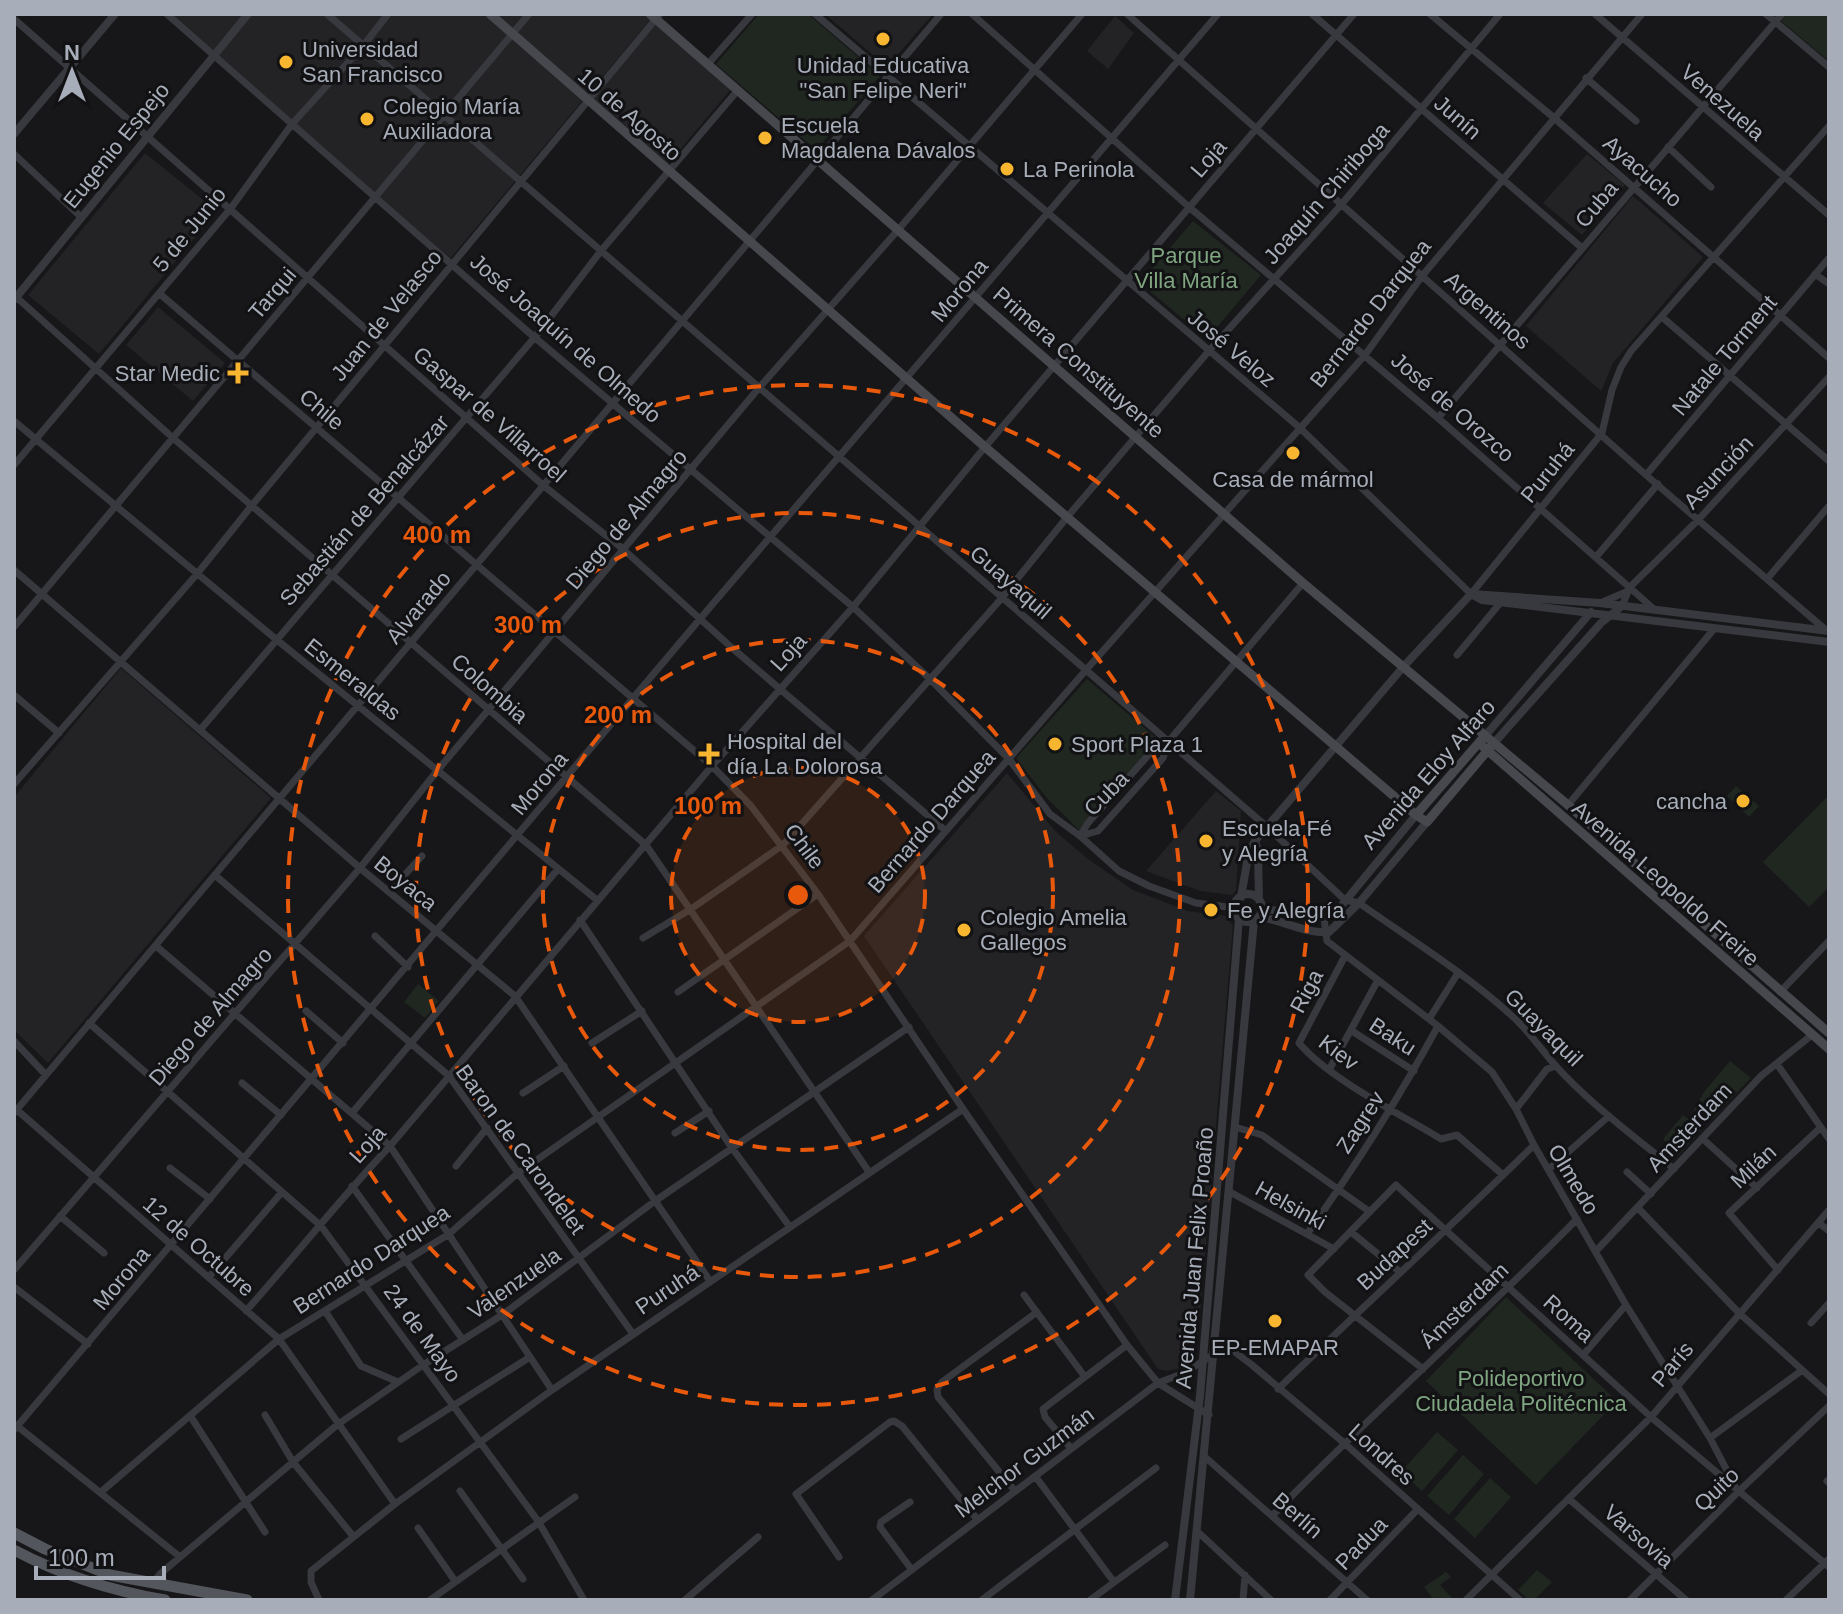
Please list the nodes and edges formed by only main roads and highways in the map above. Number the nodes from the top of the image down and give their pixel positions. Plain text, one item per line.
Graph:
1 (490, 14) edge
2 (655, 16) edge
3 (1482, 739) junction
4 (1491, 747) junction
5 (1416, 815) junction
6 (1427, 822) joint
7 (1829, 1033) edge
8 (1829, 1049) edge
9 (14, 1533) edge
10 (14, 1550) edge
11 (165, 1600) edge
12 (247, 1600) edge

1 - 5 main road, 10 de Agosto
2 - 3 main road, Primera Constituyente
3 - 4 main road, Avenida Leopoldo Freire
3 - 5 main road, Avenida Eloy Alfaro
4 - 6 main road, Avenida Eloy Alfaro
4 - 7 main road, Avenida Leopoldo Freire
4 - 8 main road, Avenida Leopoldo Freire
5 - 6 main road, 10 de Agosto
9 - 12 main road
10 - 11 main road

